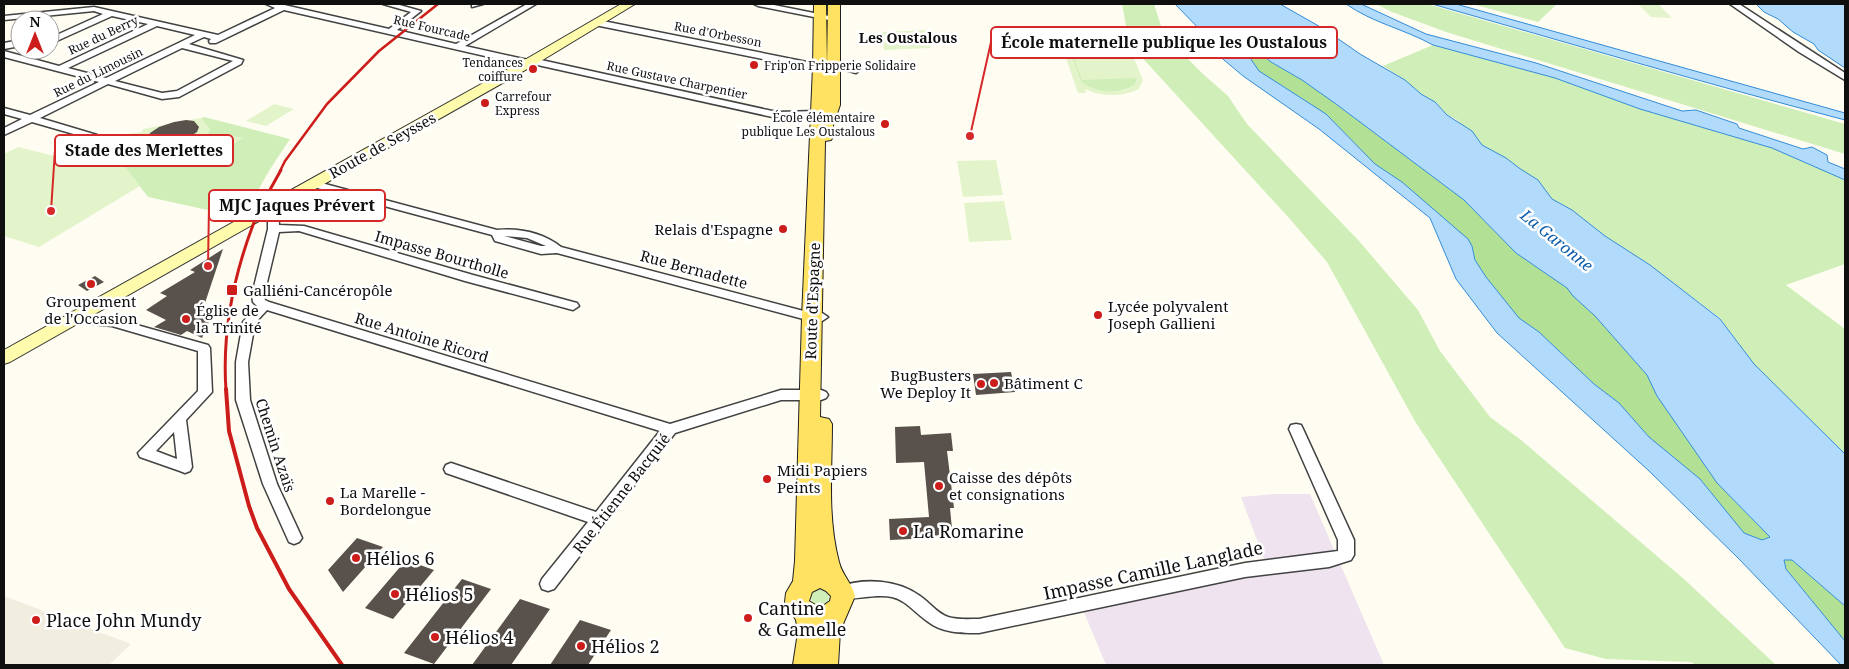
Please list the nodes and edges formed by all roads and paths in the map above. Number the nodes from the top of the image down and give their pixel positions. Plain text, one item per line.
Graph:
1 (270, 4) edge
2 (387, 4) edge
3 (532, 4) edge
4 (630, 4) edge
5 (758, 4) edge
6 (1734, 4) edge
7 (1741, 4) edge
8 (283, 7) junction
9 (827, 11) edge
10 (60, 12) edge
11 (113, 12) junction
12 (156, 23) junction
13 (598, 23) junction
14 (391, 31) junction
15 (203, 34) junction
16 (60, 37) edge
17 (219, 38) junction
18 (180, 45) junction
19 (459, 46) junction
20 (199, 49) junction
21 (26, 60) edge
22 (531, 62) junction
23 (856, 66) dead end
24 (833, 67) junction
25 (60, 69) junction
26 (1845, 76) edge
27 (107, 81) junction
28 (4, 111) edge
29 (818, 114) junction
30 (32, 118) junction
31 (4, 132) edge
32 (94, 137) dead end
33 (314, 184) junction
34 (272, 206) junction
35 (274, 229) junction
36 (265, 306) junction
37 (573, 306) dead end
38 (82, 314) junction
39 (817, 317) junction
40 (4, 358) edge
41 (816, 395) junction
42 (179, 418) dead end
43 (1296, 429) dead end
44 (670, 430) junction
45 (451, 469) dead end
46 (598, 519) junction
47 (294, 538) dead end
48 (548, 584) dead end
49 (804, 585) junction
50 (837, 596) junction
51 (807, 616) junction
52 (806, 665) edge
53 (826, 665) edge

1 - 8 street, Rue Fourcade
2 - 14 street
3 - 19 street
4 - 13 main road, Route de Seysses
5 - 9 street
6 - 26 street
7 - 26 street
8 - 14 street, Rue Fourcade
8 - 17 street
9 - 24 main road, Route d'Espagne
10 - 11 street
11 - 12 street
11 - 16 street
12 - 15 street
12 - 25 street, Rue du Berry
13 - 22 main road, Route de Seysses
13 - 24 street, Rue d'Orbesson
14 - 19 street, Rue Fourcade
15 - 17 street
15 - 18 street, Rue du Limousin
17 - 20 street
18 - 20 street
18 - 27 street, Rue du Limousin
19 - 22 street, Rue Fourcade
20 - 27 street
21 - 25 street
22 - 29 street, Rue Gustave Charpentier
22 - 33 main road, Route de Seysses
23 - 24 street
24 - 29 main road, Route d'Espagne
24 - 39 main road, Route d'Espagne
25 - 27 street
27 - 30 street, Rue du Limousin
28 - 30 street
29 - 39 main road, Route d'Espagne
30 - 31 street, Rue du Limousin
30 - 32 street
33 - 34 main road, Route de Seysses
33 - 39 street, Rue Bernadette
34 - 35 street
34 - 38 main road, Route de Seysses
35 - 36 street
35 - 37 street, Impasse Bourtholle
36 - 44 street, Rue Antoine Ricord
36 - 47 street, Chemin Azaïs
38 - 40 main road, Route de Seysses
38 - 42 street
39 - 41 main road, Route d'Espagne
41 - 44 street, Rue Étienne Bacquié
41 - 49 main road, Route d'Espagne
41 - 50 main road, Route d'Espagne
43 - 50 street, Impasse Camille Langlade
44 - 46 street, Rue Étienne Bacquié
45 - 46 street
46 - 48 street, Rue Étienne Bacquié
49 - 50 main road
49 - 51 main road
50 - 51 main road
50 - 53 main road
51 - 52 main road

